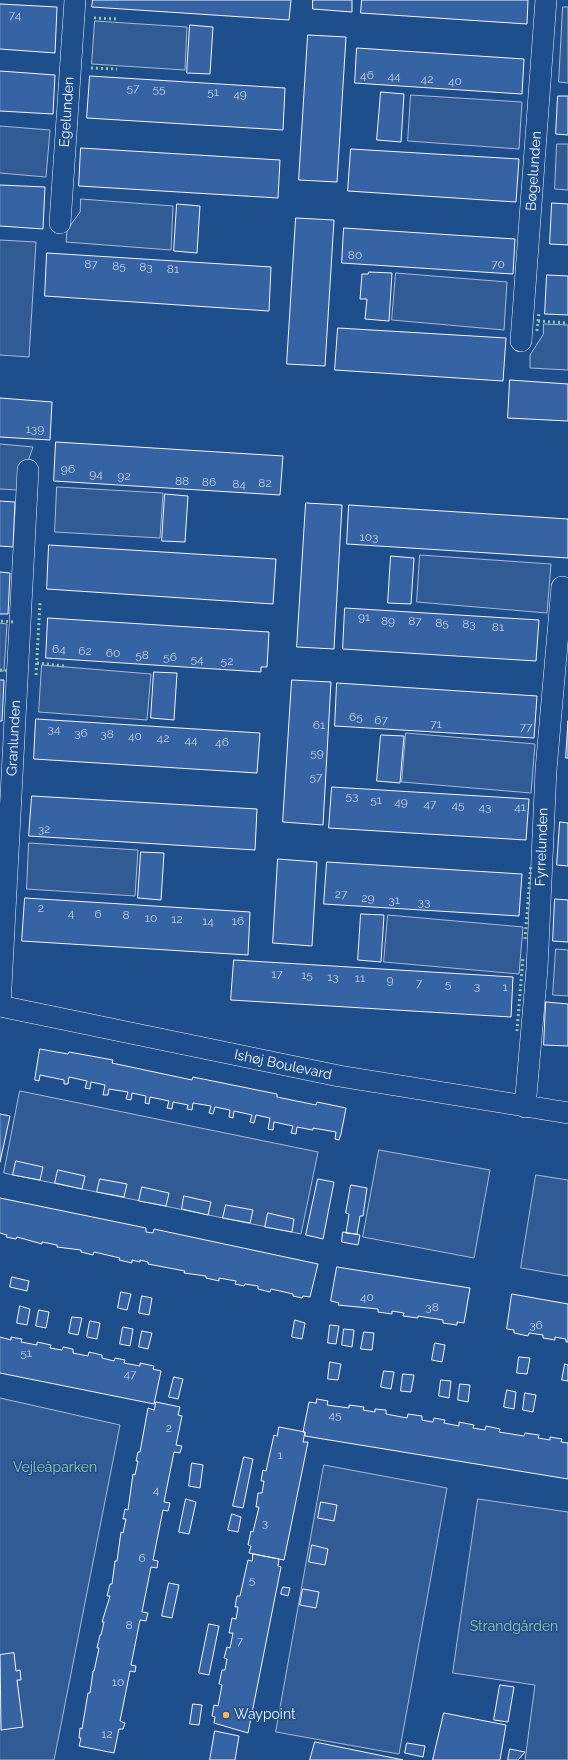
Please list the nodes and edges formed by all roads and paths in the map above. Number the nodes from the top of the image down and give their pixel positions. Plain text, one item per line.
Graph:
1 (75, 0) edge
2 (546, 0) edge
3 (60, 223) dead end
4 (521, 341) dead end
5 (28, 470) dead end
6 (562, 587) dead end
7 (0, 1006) edge
8 (525, 1107) junction
9 (568, 1113) edge

1 - 3 street, Egelunden
2 - 4 street, Bøgelunden
5 - 7 street, Granlunden
6 - 8 street, Fyrrelunden
7 - 8 street, Ishøj Boulevard
8 - 9 street, Ishøj Boulevard

